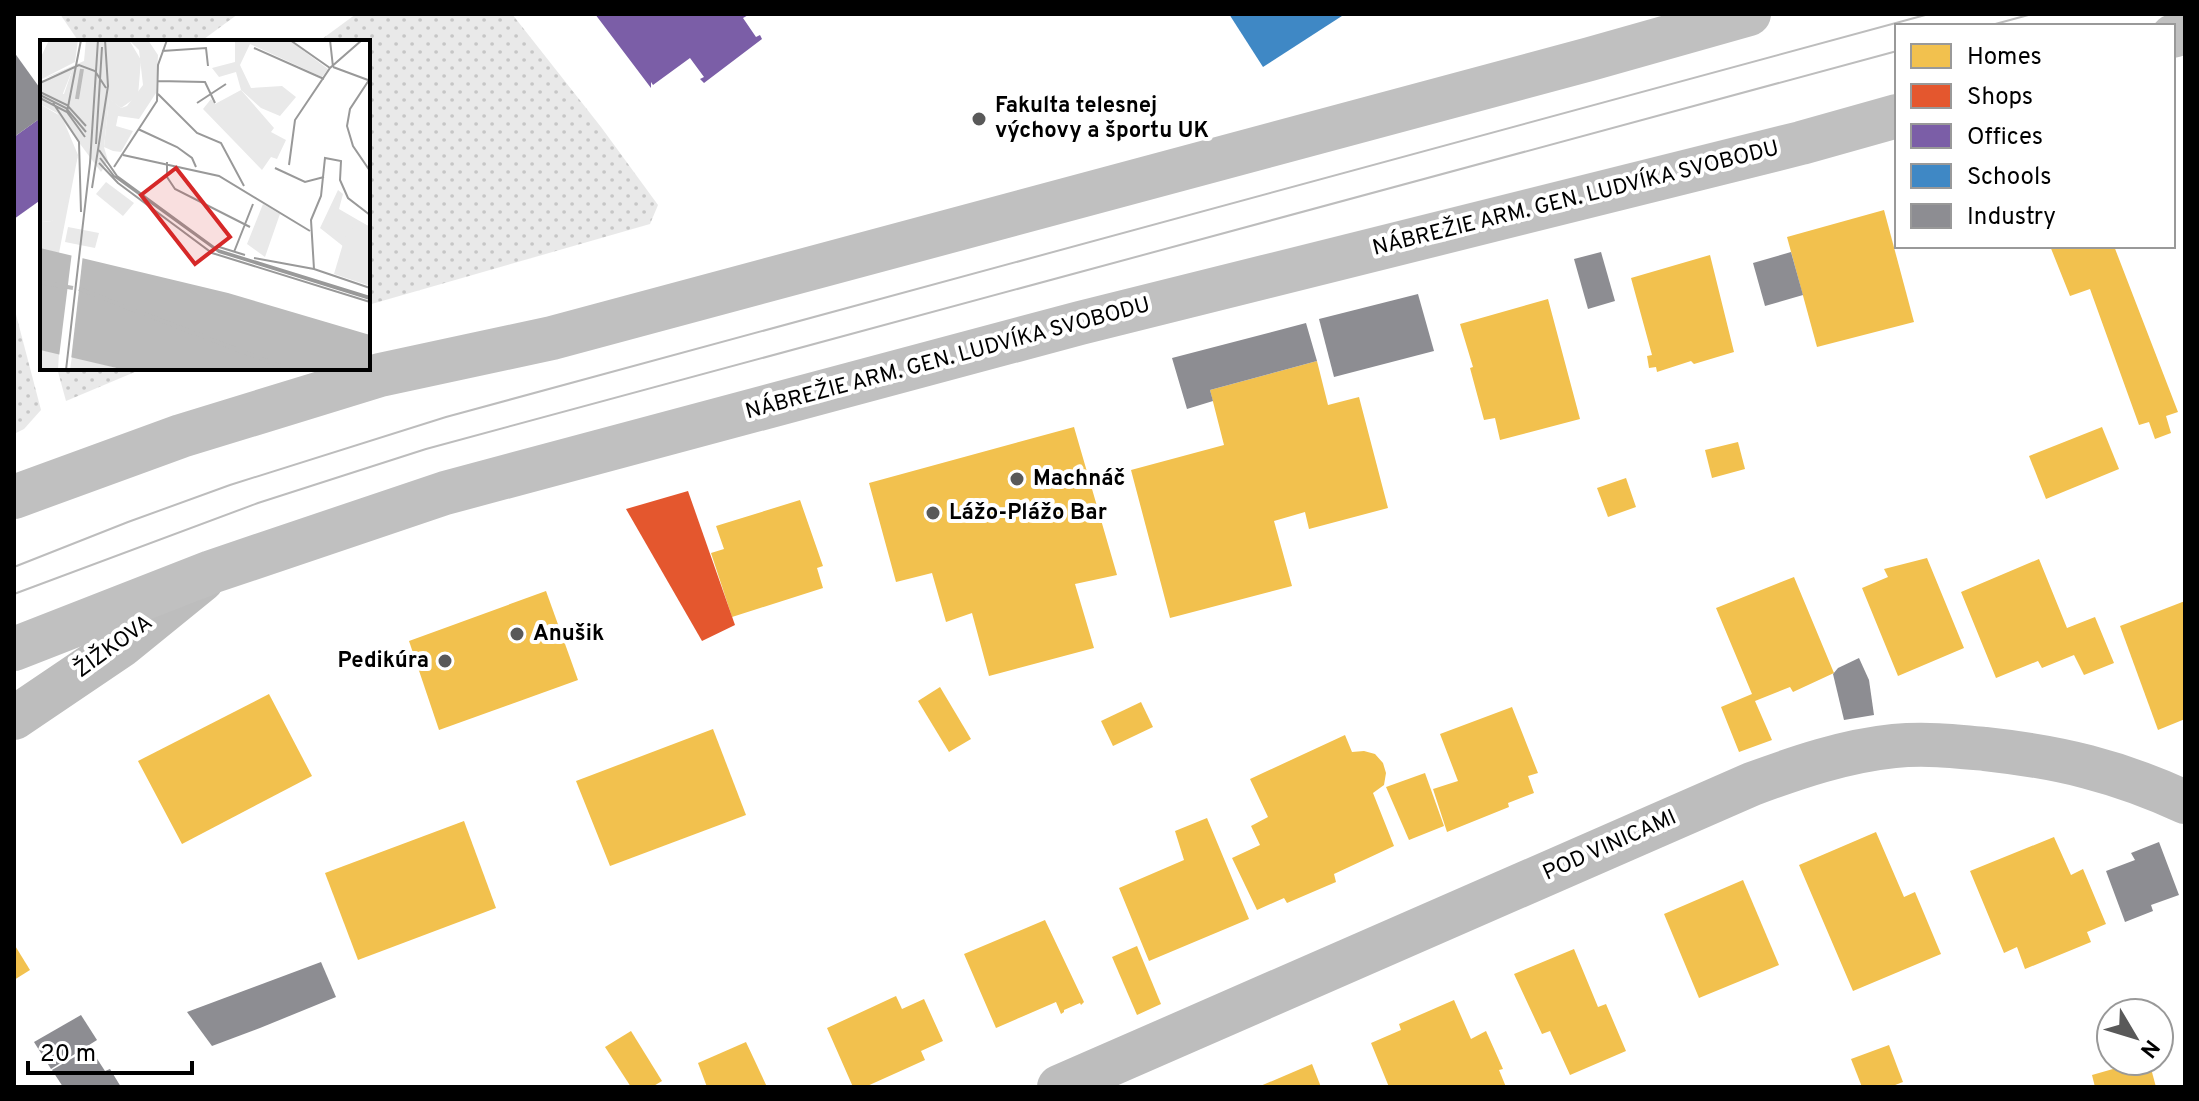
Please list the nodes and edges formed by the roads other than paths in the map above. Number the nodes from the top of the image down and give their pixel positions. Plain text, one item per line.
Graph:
1 (1749, 14) edge
2 (1895, 117) edge
3 (14, 497) edge
4 (211, 572) junction
5 (14, 649) edge
6 (14, 718) edge
7 (2185, 802) edge
8 (1059, 1087) edge

1 - 3 main road
2 - 4 main road, NÁBREŽIE ARM. GEN. LUDVÍKA SVOBODU
4 - 5 main road, NÁBREŽIE ARM. GEN. LUDVÍKA SVOBODU
4 - 6 street, ŽIŽKOVA
7 - 8 street, POD VINICAMI

